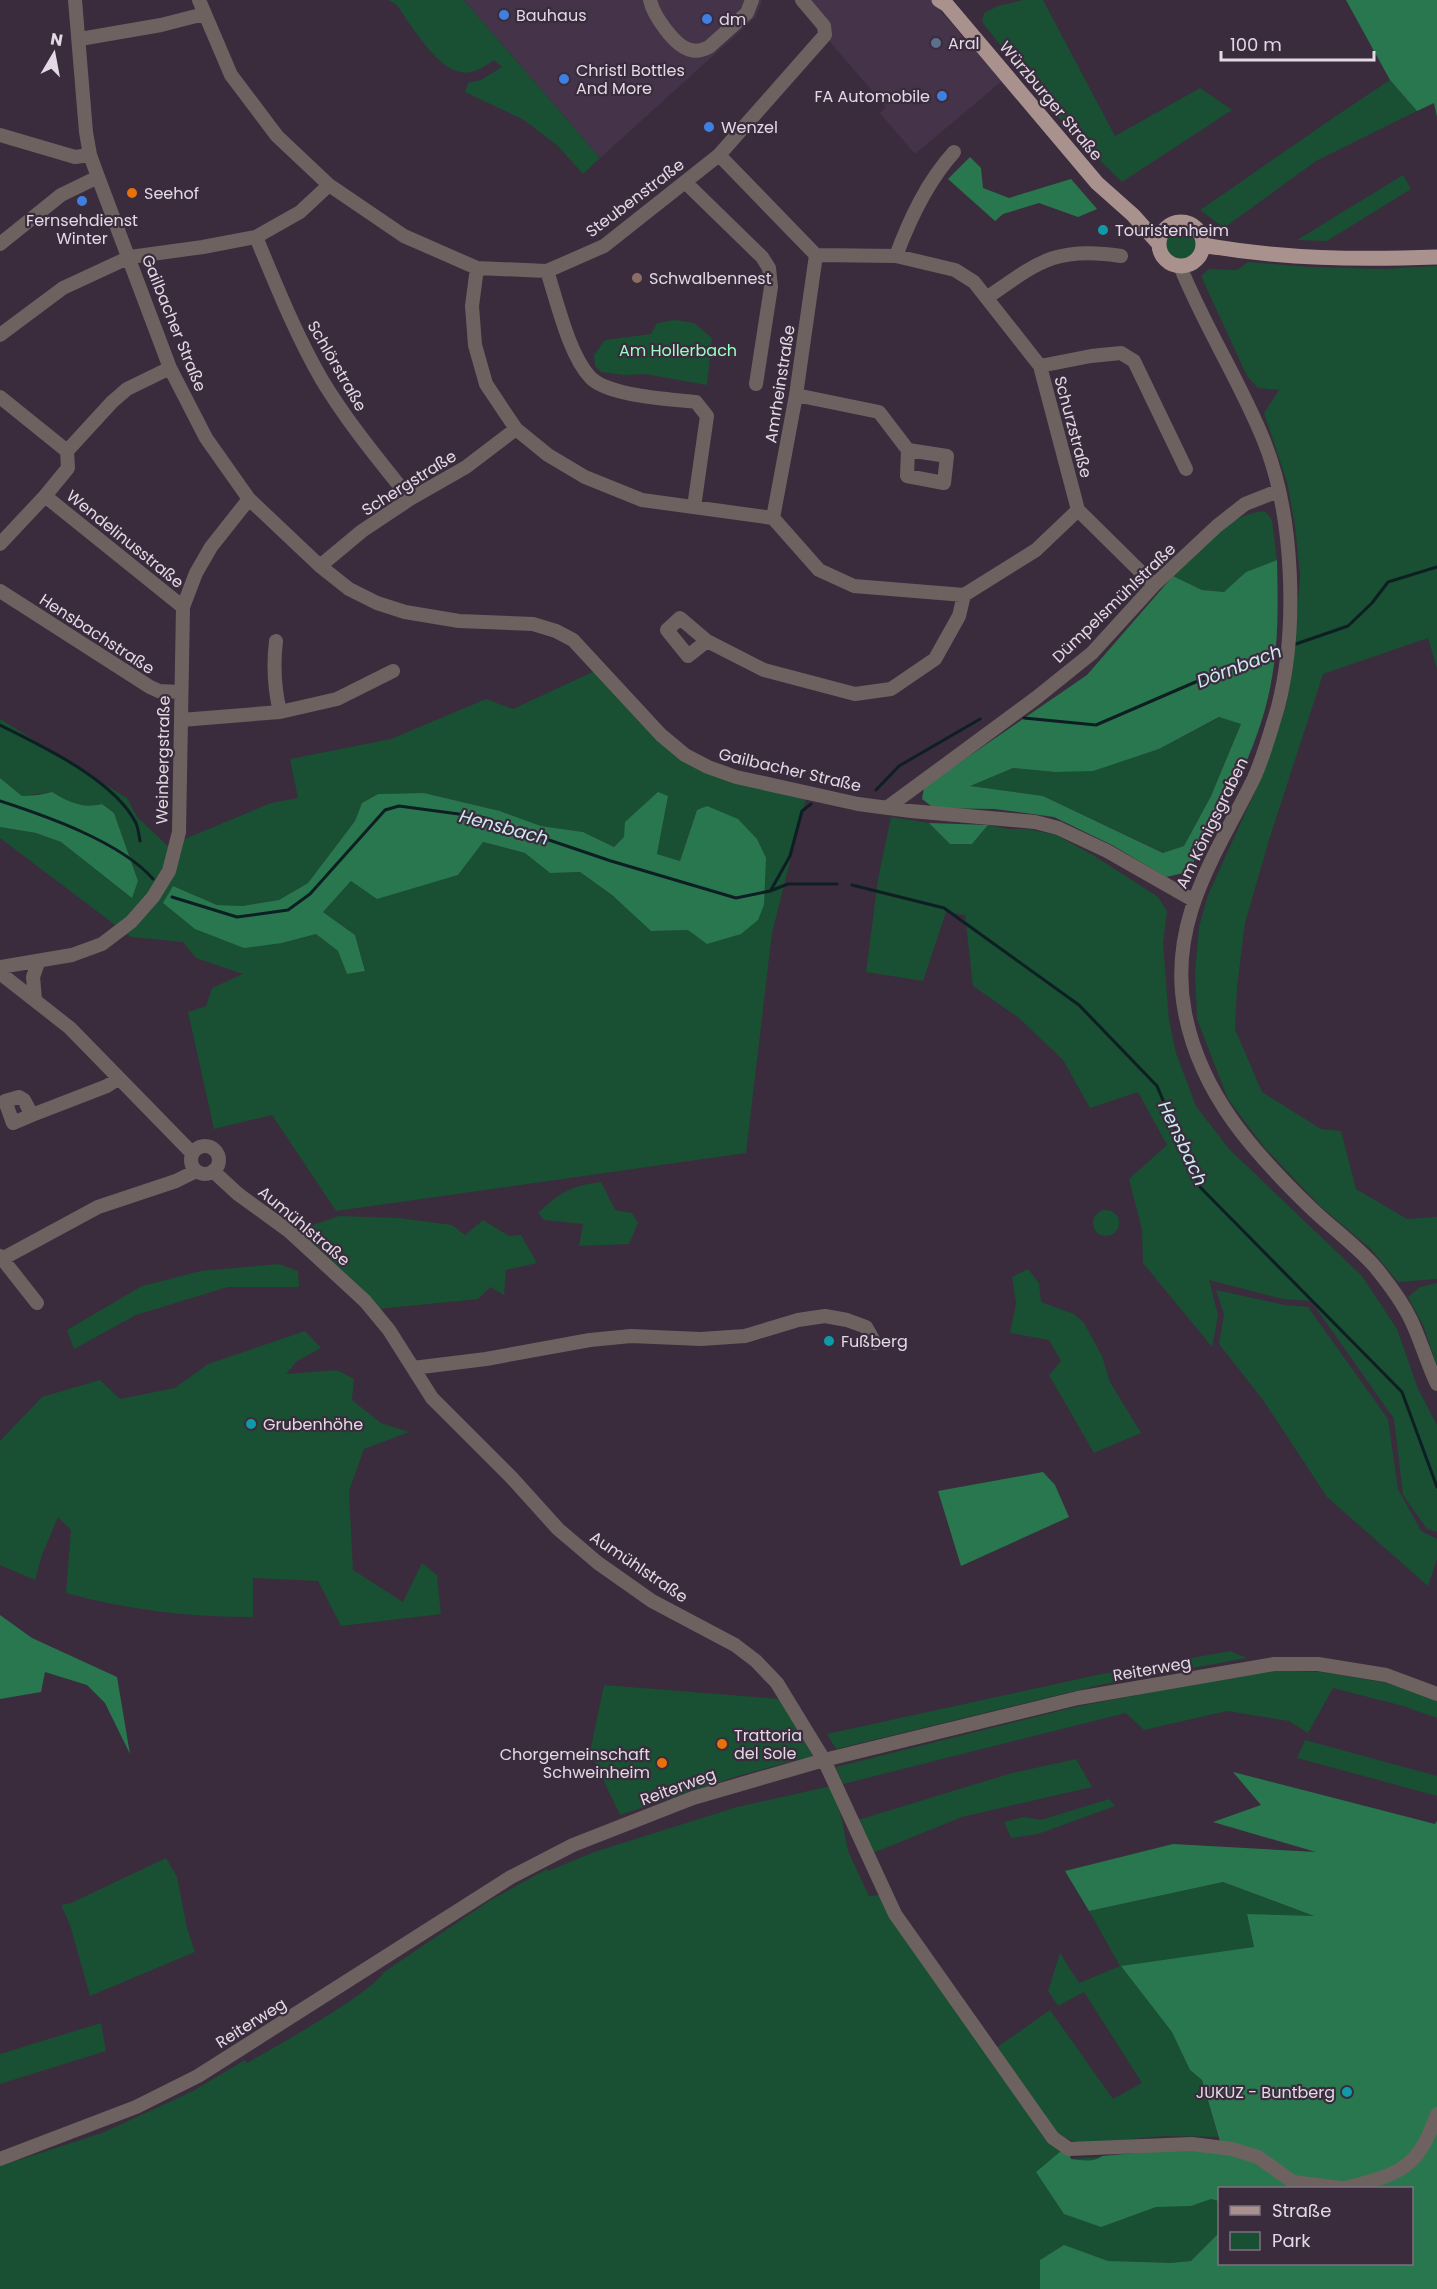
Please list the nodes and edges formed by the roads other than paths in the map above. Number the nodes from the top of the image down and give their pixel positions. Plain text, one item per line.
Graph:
1 (75, 0) edge
2 (199, 0) edge
3 (650, 0) edge
4 (752, 0) edge
5 (802, 0) edge
6 (944, 2) edge
7 (204, 14) junction
8 (80, 39) junction
9 (0, 135) edge
10 (954, 152) dead end
11 (719, 155) junction
12 (94, 166) junction
13 (685, 182) junction
14 (329, 185) junction
15 (1133, 215) junction
16 (1172, 223) junction
17 (256, 237) junction
18 (0, 244) edge
19 (1159, 244) junction
20 (1203, 248) junction
21 (816, 255) junction
22 (896, 256) junction
23 (1121, 256) dead end
24 (130, 257) junction
25 (1437, 257) edge
26 (1185, 265) junction
27 (477, 268) junction
28 (547, 271) junction
29 (987, 297) junction
30 (0, 335) edge
31 (1040, 366) junction
32 (171, 368) junction
33 (756, 384) dead end
34 (796, 395) junction
35 (0, 397) edge
36 (516, 429) junction
37 (908, 450) dead end
38 (67, 451) junction
39 (1186, 469) dead end
40 (1278, 491) junction
41 (45, 496) junction
42 (249, 499) junction
43 (410, 499) junction
44 (694, 507) junction
45 (1078, 510) junction
46 (773, 518) junction
47 (0, 544) edge
48 (321, 566) junction
49 (1154, 585) junction
50 (0, 591) edge
51 (964, 595) junction
52 (183, 607) junction
53 (276, 641) dead end
54 (707, 641) dead end
55 (393, 671) dead end
56 (180, 692) junction
57 (280, 711) junction
58 (181, 720) junction
59 (888, 807) junction
60 (1193, 900) junction
61 (38, 963) junction
62 (0, 968) edge
63 (0, 973) edge
64 (35, 999) junction
65 (119, 1078) junction
66 (32, 1115) dead end
67 (192, 1153) junction
68 (196, 1171) junction
69 (213, 1171) junction
70 (1, 1258) edge
71 (37, 1303) dead end
72 (876, 1343) dead end
73 (413, 1368) junction
74 (1437, 1384) edge
75 (1437, 1694) edge
76 (824, 1760) junction
77 (1437, 2115) edge
78 (0, 2159) edge
79 (1294, 2185) edge
80 (1327, 2187) edge
81 (1347, 2187) edge

1 - 8 street, Gailbacher Straße
2 - 7 street, Steubenstraße
3 - 4 street
5 - 11 street, Steubenstraße
6 - 15 main road, Würzburger Straße
7 - 8 street
7 - 14 street, Steubenstraße
8 - 12 street, Gailbacher Straße
9 - 12 street
10 - 22 street
11 - 13 street, Steubenstraße
11 - 21 street
12 - 18 street
12 - 24 street, Gailbacher Straße
13 - 28 street, Steubenstraße
13 - 33 street
14 - 17 street
14 - 27 street, Steubenstraße
15 - 16 main road, Würzburger Straße
15 - 19 main road, Würzburger Straße
16 - 19 main road
16 - 20 main road
17 - 24 street
17 - 43 street, Schlörstraße
19 - 26 main road
20 - 25 main road
20 - 26 main road
21 - 22 street, Schurzstraße
21 - 34 street, Amrheinstraße
22 - 29 street, Schurzstraße
23 - 29 street
24 - 30 street
24 - 32 street, Gailbacher Straße
26 - 40 street, Am Königsgraben
27 - 28 street, Steubenstraße
27 - 36 street
28 - 44 street
29 - 31 street, Schurzstraße
31 - 39 street
31 - 45 street, Schurzstraße
32 - 38 street
32 - 42 street, Gailbacher Straße
34 - 37 street
34 - 46 street, Amrheinstraße
35 - 38 street
36 - 43 street, Schergstraße
36 - 44 street
38 - 41 street
40 - 49 street, Dümpelsmühlstraße
40 - 60 street, Am Königsgraben
41 - 47 street
41 - 52 street, Wendelinusstraße
42 - 48 street, Gailbacher Straße
42 - 52 street, Weinbergstraße
43 - 48 street, Schergstraße
44 - 46 street
45 - 49 street
45 - 51 street
46 - 51 street
48 - 59 street, Gailbacher Straße
49 - 59 street, Dümpelsmühlstraße
50 - 56 street, Hensbachstraße
51 - 54 street
52 - 56 street, Weinbergstraße
53 - 57 street
55 - 57 street
56 - 58 street, Weinbergstraße
57 - 58 street
58 - 61 street, Weinbergstraße
59 - 60 street, Gailbacher Straße
60 - 74 street, Am Königsgraben
61 - 62 street, Weinbergstraße
61 - 64 street
63 - 64 street
64 - 65 street
65 - 66 street
65 - 67 street
67 - 68 street
67 - 69 street
68 - 69 street
68 - 70 street
69 - 73 street, Aumühlstraße
70 - 71 street
72 - 73 street
73 - 76 street, Aumühlstraße
75 - 76 street, Reiterweg
76 - 78 street, Reiterweg
76 - 79 street, Aumühlstraße
77 - 81 street
79 - 80 street

